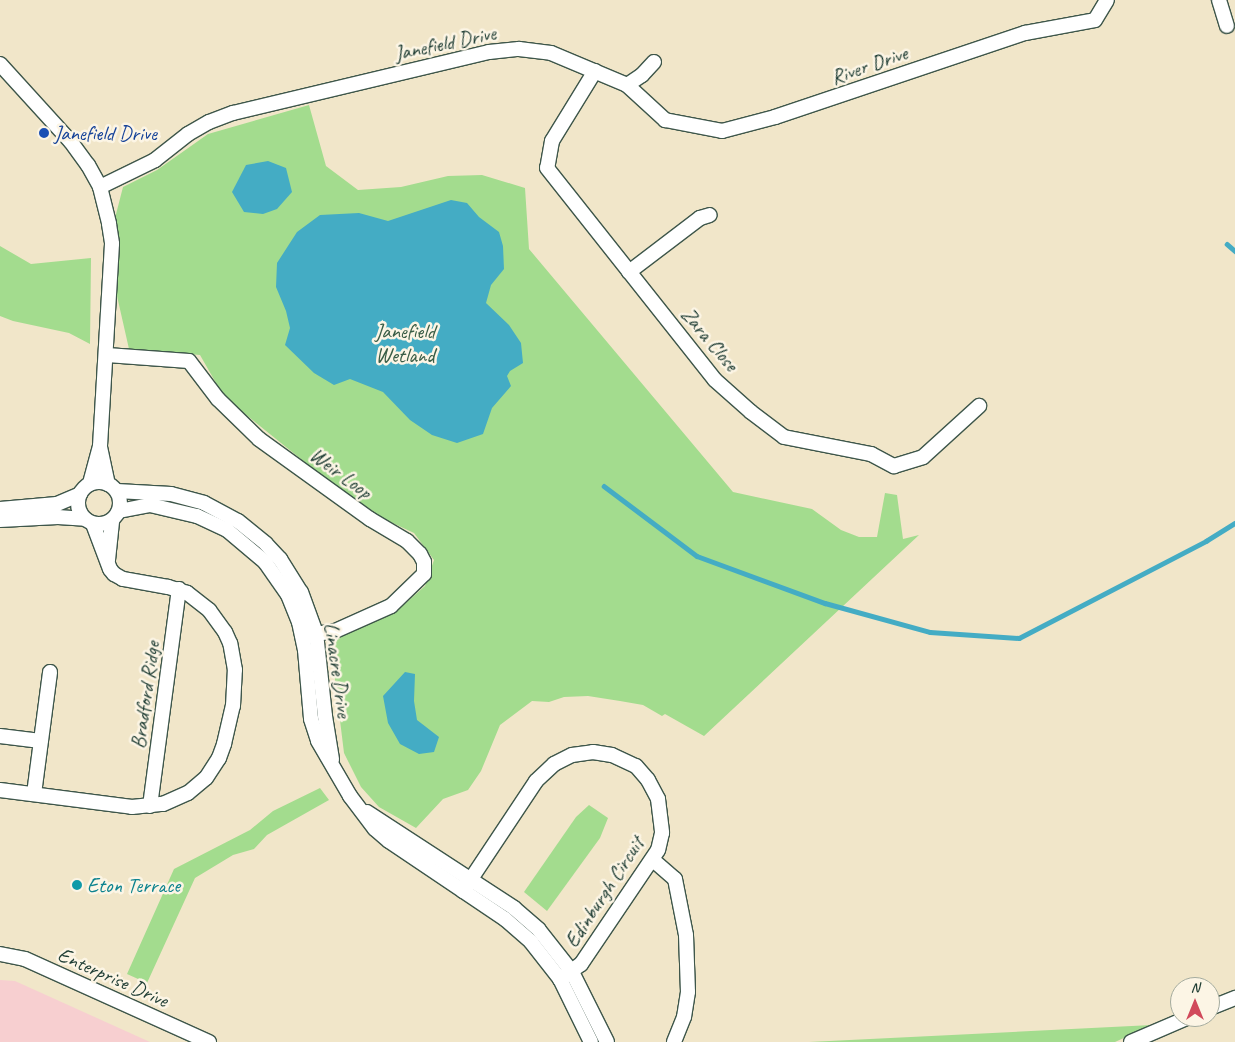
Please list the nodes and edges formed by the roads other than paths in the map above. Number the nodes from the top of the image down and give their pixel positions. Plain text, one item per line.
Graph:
1 (1107, 0) edge
2 (1219, 0) edge
3 (1227, 26) dead end
4 (654, 62) dead end
5 (0, 64) edge
6 (595, 71) junction
7 (627, 84) junction
8 (640, 97) joint
9 (100, 187) junction
10 (710, 215) dead end
11 (629, 272) junction
12 (107, 355) junction
13 (979, 406) dead end
14 (100, 446) junction
15 (112, 487) junction
16 (85, 489) junction
17 (0, 509) edge
18 (116, 516) junction
19 (0, 520) edge
20 (89, 521) junction
21 (108, 563) junction
22 (179, 590) junction
23 (309, 634) junction
24 (50, 672) dead end
25 (0, 736) edge
26 (41, 741) junction
27 (0, 790) edge
28 (34, 794) junction
29 (150, 806) junction
30 (652, 860) junction
31 (467, 885) junction
32 (0, 954) edge
33 (566, 975) junction
34 (1235, 998) edge
35 (1220, 1004) edge
36 (1170, 1025) edge
37 (209, 1042) edge
38 (591, 1042) edge
39 (607, 1042) edge
40 (674, 1042) edge
41 (1131, 1042) edge

1 - 8 street, River Drive
2 - 3 street
4 - 7 street
5 - 9 street
6 - 7 street, Janefield Drive
6 - 9 street, Janefield Drive
6 - 11 street, Zara Close
7 - 8 street, Janefield Drive
9 - 12 street
10 - 11 street
11 - 13 street, Zara Close
12 - 14 street
12 - 23 street, Weir Loop
14 - 15 street
14 - 16 street
15 - 16 street
15 - 18 street
15 - 23 street, Linacre Drive
16 - 17 street
16 - 20 street
18 - 20 street
18 - 21 street
18 - 23 street, Linacre Drive
19 - 20 street
20 - 21 street
21 - 22 street
22 - 29 street, Bradford Ridge
22 - 29 street
23 - 31 street, Linacre Drive
24 - 26 street
25 - 26 street
26 - 28 street
27 - 28 street
28 - 29 street
30 - 31 street, Edinburgh Circuit
30 - 33 street, Edinburgh Circuit
30 - 40 street
31 - 33 street, Linacre Drive
32 - 37 street, Enterprise Drive
33 - 38 street, Linacre Drive
33 - 39 street, Linacre Drive
34 - 35 street
36 - 41 street

